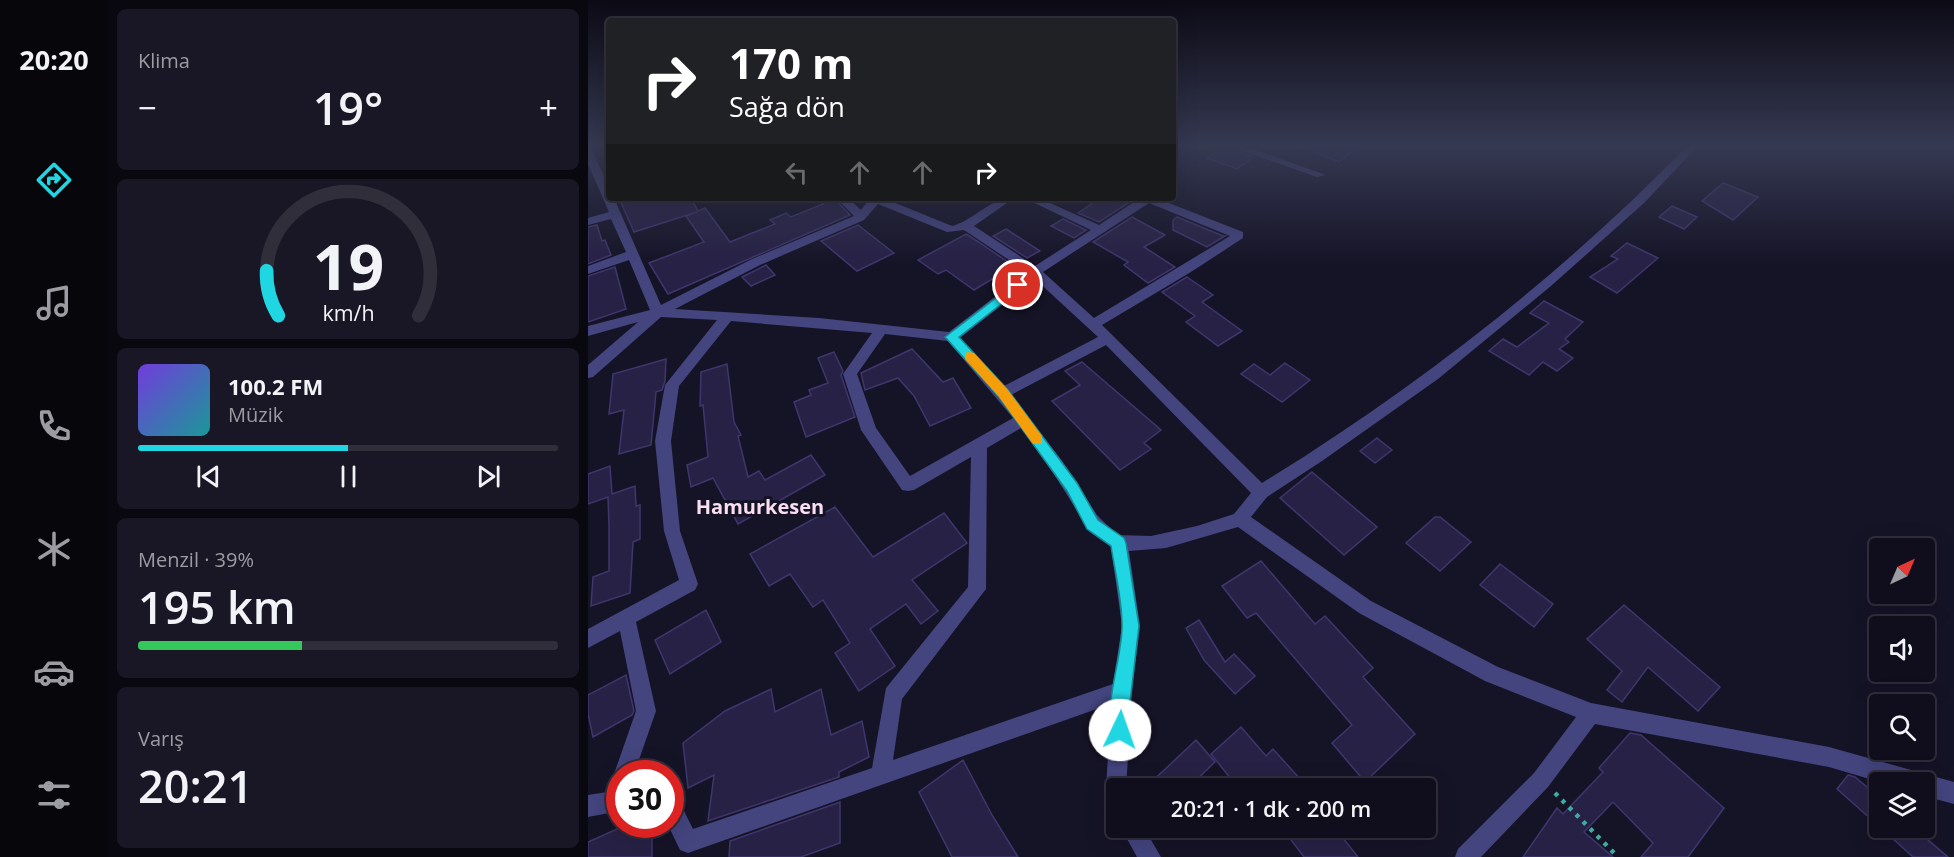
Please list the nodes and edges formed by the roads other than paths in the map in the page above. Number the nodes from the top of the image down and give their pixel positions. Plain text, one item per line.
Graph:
1 (1655, 185) edge
2 (609, 201) edge
3 (845, 201) edge
4 (874, 201) edge
5 (881, 201) edge
6 (1004, 201) edge
7 (1037, 201) edge
8 (1142, 201) edge
9 (1154, 201) edge
10 (615, 214) junction
11 (861, 217) junction
12 (588, 222) edge
13 (966, 226) junction
14 (1098, 229) junction
15 (633, 254) junction
16 (588, 270) edge
17 (1035, 272) junction
18 (658, 312) junction
19 (728, 316) junction
20 (1093, 324) junction
21 (882, 329) junction
22 (588, 331) edge
23 (952, 337) junction
24 (1107, 338) junction
25 (588, 373) edge
26 (1003, 393) junction
27 (1023, 420) junction
28 (979, 445) junction
29 (1262, 492) junction
30 (1240, 519) junction
31 (1119, 543) junction
32 (626, 618) junction
33 (588, 639) edge
34 (1122, 691) junction
35 (1591, 713) junction
36 (629, 760) edge
37 (1881, 772) edge
38 (881, 775) junction
39 (1117, 778) edge
40 (1935, 788) edge
41 (1954, 793) edge
42 (606, 800) edge
43 (588, 806) edge
44 (684, 834) edge
45 (1138, 838) edge
46 (1150, 857) edge
47 (1466, 857) edge

1 - 29 street
2 - 10 street
3 - 11 street
4 - 11 street
5 - 13 street
6 - 13 street
7 - 14 street
8 - 14 street
9 - 20 street
10 - 12 street
10 - 15 street
11 - 18 street
13 - 17 street
14 - 17 street
15 - 16 street
15 - 18 street
17 - 20 street
17 - 23 street
18 - 19 street
18 - 22 street
18 - 25 street
19 - 21 street
19 - 32 street
20 - 24 street
21 - 23 street
21 - 28 street
23 - 26 street
24 - 26 street
24 - 29 street
26 - 27 street
27 - 28 street
27 - 31 street
28 - 38 street
29 - 30 street
30 - 31 street
30 - 35 street
31 - 34 street
32 - 33 street
32 - 36 street
34 - 38 street
34 - 39 street
35 - 37 street
35 - 47 street
38 - 44 street
40 - 41 street
42 - 43 street
45 - 46 street

